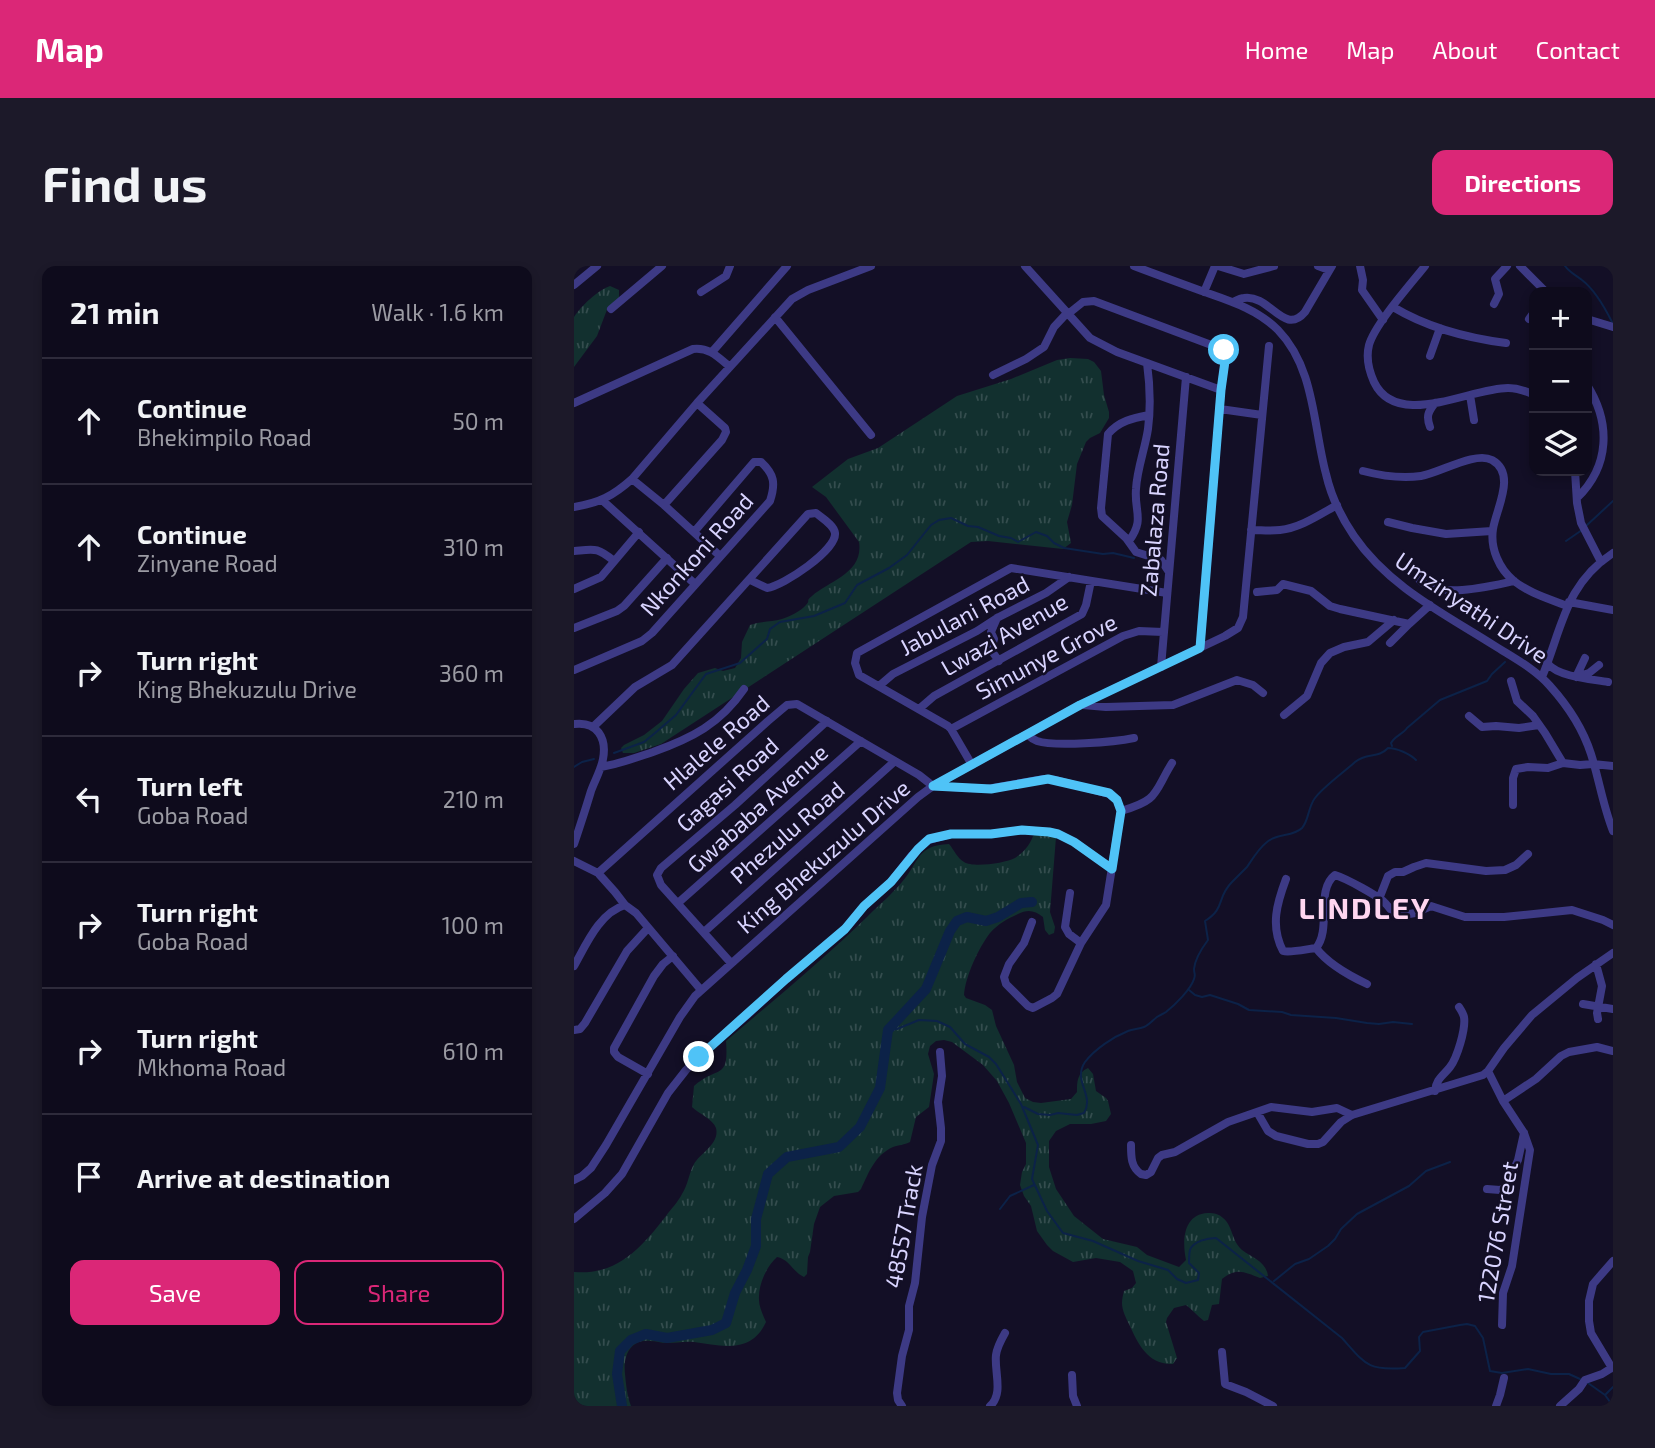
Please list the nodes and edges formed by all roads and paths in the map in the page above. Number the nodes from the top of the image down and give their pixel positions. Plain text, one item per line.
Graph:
1 (597, 266) edge
2 (662, 266) edge
3 (730, 266) edge
4 (788, 266) edge
5 (871, 266) edge
6 (1025, 266) edge
7 (1134, 266) edge
8 (1217, 266) edge
9 (1274, 266) edge
10 (1318, 266) edge
11 (1360, 266) edge
12 (1425, 266) edge
13 (1507, 266) edge
14 (1520, 266) edge
15 (1330, 268) edge
16 (574, 285) edge
17 (1541, 287) edge
18 (701, 292) dead end
19 (1204, 292) junction
20 (1233, 302) junction
21 (1494, 304) dead end
22 (1393, 307) junction
23 (611, 309) dead end
24 (1067, 314) junction
25 (775, 317) junction
26 (1383, 320) junction
27 (1592, 321) edge
28 (1613, 327) edge
29 (1440, 328) junction
30 (1506, 343) dead end
31 (1269, 346) dead end
32 (712, 352) junction
33 (1430, 356) dead end
34 (1147, 363) junction
35 (730, 367) junction
36 (993, 375) dead end
37 (1186, 377) junction
38 (1221, 390) junction
39 (1529, 393) edge
40 (1592, 393) edge
41 (1470, 395) junction
42 (574, 403) edge
43 (697, 403) junction
44 (1435, 403) junction
45 (1220, 410) junction
46 (1149, 415) junction
47 (1262, 415) junction
48 (1474, 421) dead end
49 (1430, 427) dead end
50 (871, 435) dead end
51 (1363, 471) dead end
52 (1575, 476) edge
53 (632, 479) junction
54 (1577, 498) junction
55 (602, 500) junction
56 (664, 505) junction
57 (1337, 505) junction
58 (574, 507) edge
59 (1388, 522) dead end
60 (1251, 530) junction
61 (1492, 531) junction
62 (639, 532) junction
63 (694, 532) junction
64 (1129, 541) junction
65 (574, 551) edge
66 (1613, 553) edge
67 (720, 556) junction
68 (667, 558) junction
69 (614, 561) junction
70 (1601, 562) junction
71 (1168, 572) junction
72 (1417, 577) dead end
73 (1069, 578) junction
74 (750, 580) junction
75 (1091, 581) junction
76 (1514, 581) junction
77 (695, 584) junction
78 (574, 589) edge
79 (1257, 592) dead end
80 (1167, 593) junction
81 (1568, 604) junction
82 (1430, 605) junction
83 (1613, 610) edge
84 (997, 618) junction
85 (1394, 620) junction
86 (1409, 624) junction
87 (574, 628) edge
88 (1163, 632) junction
89 (1390, 643) dead end
90 (1200, 648) junction
91 (1585, 658) dead end
92 (999, 661) junction
93 (1548, 664) junction
94 (1599, 665) dead end
95 (1161, 667) junction
96 (574, 670) edge
97 (1542, 677) junction
98 (1576, 677) junction
99 (1511, 681) dead end
100 (1608, 682) dead end
101 (879, 687) junction
102 (744, 689) dead end
103 (1263, 693) dead end
104 (1080, 705) junction
105 (919, 709) junction
106 (1284, 715) dead end
107 (1469, 716) dead end
108 (827, 721) junction
109 (574, 724) edge
110 (1539, 725) junction
111 (593, 727) junction
112 (951, 729) junction
113 (1028, 734) junction
114 (1135, 738) dead end
115 (861, 741) junction
116 (895, 761) junction
117 (1563, 762) junction
118 (1172, 763) dead end
119 (1593, 764) junction
120 (972, 765) junction
121 (1613, 766) edge
122 (601, 767) junction
123 (933, 786) junction
124 (1513, 805) dead end
125 (1121, 811) junction
126 (1613, 831) edge
127 (574, 844) edge
128 (1528, 854) dead end
129 (574, 861) edge
130 (1112, 869) junction
131 (598, 873) junction
132 (1286, 879) dead end
133 (1070, 893) dead end
134 (1379, 899) junction
135 (678, 903) junction
136 (625, 905) junction
137 (1032, 922) dead end
138 (1613, 925) edge
139 (648, 928) junction
140 (704, 932) junction
141 (1081, 943) junction
142 (1316, 948) junction
143 (1613, 953) edge
144 (673, 956) junction
145 (732, 962) junction
146 (1596, 964) junction
147 (574, 966) edge
148 (1367, 984) dead end
149 (701, 989) junction
150 (1583, 1004) dead end
151 (1599, 1005) junction
152 (1459, 1006) dead end
153 (1613, 1009) edge
154 (1598, 1019) dead end
155 (574, 1030) edge
156 (1613, 1051) edge
157 (940, 1052) dead end
158 (1488, 1071) junction
159 (648, 1074) junction
160 (1435, 1091) junction
161 (1503, 1101) junction
162 (1257, 1112) junction
163 (1352, 1115) junction
164 (1524, 1133) junction
165 (1131, 1145) dead end
166 (574, 1180) edge
167 (1487, 1189) dead end
168 (574, 1219) edge
169 (1613, 1261) edge
170 (1502, 1325) dead end
171 (1005, 1333) dead end
172 (1222, 1352) dead end
173 (1612, 1367) edge
174 (1072, 1375) dead end
175 (1504, 1378) dead end
176 (900, 1405) edge
177 (990, 1406) edge
178 (1077, 1406) edge
179 (1273, 1406) edge
180 (1496, 1406) edge
181 (1560, 1406) edge

1 - 16 street
2 - 23 street
3 - 18 street
4 - 32 street
5 - 25 street
6 - 24 street
7 - 19 street, Umzinyathi Drive
8 - 9 street
8 - 19 street
10 - 15 street
11 - 26 street
12 - 22 street
13 - 21 street
14 - 17 street
15 - 20 street
19 - 20 street, Umzinyathi Drive
20 - 57 street, Umzinyathi Drive
22 - 26 street
22 - 29 street
24 - 34 street
24 - 36 street
24 - 38 street
25 - 35 street
25 - 50 street
26 - 44 street
27 - 28 street
29 - 30 street
29 - 33 street
31 - 47 street
32 - 35 street
32 - 42 street
34 - 37 street
34 - 46 street
35 - 43 street
37 - 38 street
37 - 71 street, Zabalaza Road
38 - 45 street
39 - 41 street
40 - 54 street
41 - 44 street
41 - 48 street
43 - 53 street
43 - 56 street
44 - 49 street
45 - 47 street
45 - 90 street
46 - 64 street
46 - 64 street
47 - 60 street
51 - 61 street
52 - 54 street
53 - 55 street
53 - 56 street
54 - 70 street
55 - 58 street
55 - 62 street
56 - 63 street
57 - 60 street
57 - 82 street, Umzinyathi Drive
59 - 61 street
60 - 90 street, King Bhekuzulu Drive
61 - 76 street
62 - 68 street
62 - 69 street
63 - 67 street
63 - 67 street, Nkonkoni Road
64 - 71 street
65 - 69 street
66 - 70 street
67 - 77 street, Nkonkoni Road
68 - 77 street
68 - 87 street
69 - 78 street
70 - 81 street
71 - 80 street, Zabalaza Road
72 - 76 street
73 - 75 street
73 - 84 street, Jabulani Road
73 - 101 street
74 - 74 street
74 - 111 street
75 - 80 street
75 - 92 street, Lwazi Avenue
76 - 81 street
77 - 96 street, Nkonkoni Road
79 - 85 street
80 - 88 street, Zabalaza Road
81 - 83 street
81 - 93 street
82 - 86 street
82 - 97 street, Umzinyathi Drive
84 - 92 street
84 - 101 street, Jabulani Road
85 - 86 street
85 - 106 street
86 - 89 street
88 - 95 street, Zabalaza Road
88 - 112 street, Simunye Grove
90 - 95 street, King Bhekuzulu Drive
91 - 98 street
92 - 105 street, Lwazi Avenue
93 - 97 street
93 - 98 street
94 - 98 street
95 - 104 street, King Bhekuzulu Drive
97 - 119 street, Umzinyathi Drive
98 - 100 street
99 - 110 street
101 - 105 street
102 - 122 street
103 - 104 street
104 - 113 street, King Bhekuzulu Drive
105 - 112 street
107 - 110 street
108 - 115 street, Hlalele Road
108 - 131 street, Hlalele Road
108 - 135 street, Gagasi Road
109 - 111 street
110 - 117 street
111 - 122 street
112 - 120 street
113 - 114 street
113 - 120 street, King Bhekuzulu Drive
115 - 116 street, Hlalele Road
115 - 135 street, Gwababa Avenue
116 - 123 street, Hlalele Road
116 - 140 street, Phezulu Road
117 - 119 street
117 - 124 street
118 - 125 street
119 - 121 street
119 - 126 street, Umzinyathi Drive
120 - 123 street, King Bhekuzulu Drive
122 - 127 street
123 - 125 street
123 - 145 street, King Bhekuzulu Drive
125 - 130 street
128 - 134 street
129 - 131 street
130 - 141 street
130 - 168 street
131 - 136 street
132 - 142 street
133 - 141 street
134 - 138 street
134 - 142 street
135 - 140 street
136 - 139 street
136 - 147 street
137 - 141 street
139 - 144 street
139 - 155 street
140 - 145 street
142 - 148 street
143 - 146 street
144 - 149 street
144 - 159 street
145 - 149 street, King Bhekuzulu Drive
146 - 151 street
146 - 158 street
149 - 159 street, King Bhekuzulu Drive
150 - 151 street
151 - 153 street
151 - 154 street
152 - 160 street
156 - 161 street
157 - 176 street, 48557 Track
158 - 160 street
158 - 161 street, 122076 Street
159 - 166 street, King Bhekuzulu Drive
160 - 163 street
161 - 164 street, 122076 Street
162 - 163 street
162 - 163 street
162 - 165 street
164 - 167 street
164 - 170 street, 122076 Street
169 - 173 street
171 - 177 street
172 - 179 street
173 - 181 street
174 - 178 street
175 - 180 street

